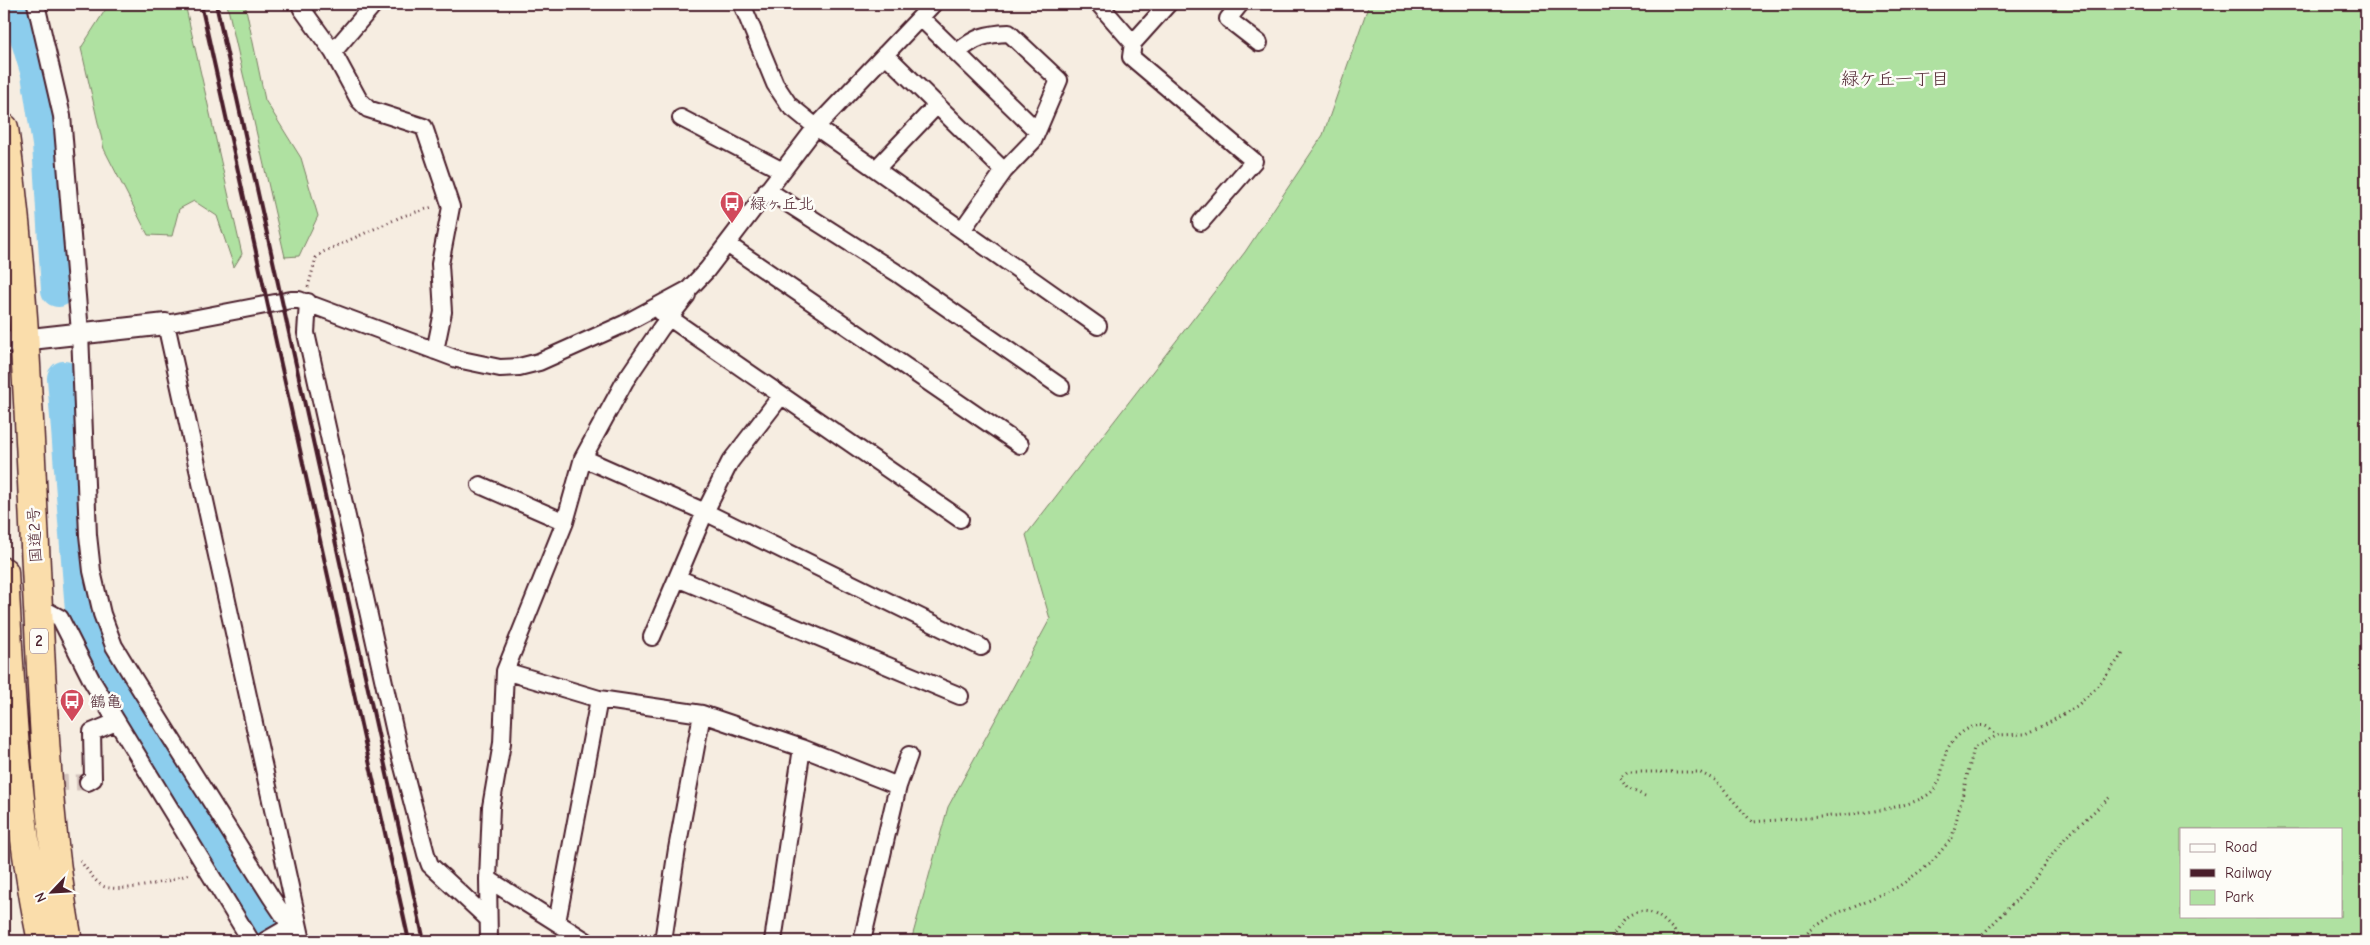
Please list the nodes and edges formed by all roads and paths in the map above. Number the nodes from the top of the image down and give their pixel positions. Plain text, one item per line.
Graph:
1 (36, 4) edge
2 (300, 4) edge
3 (374, 4) edge
4 (742, 4) edge
5 (933, 4) edge
6 (1099, 4) edge
7 (1168, 4) edge
8 (1240, 4) edge
9 (920, 18) junction
10 (1133, 43) junction
11 (1259, 44) dead end
12 (333, 52) junction
13 (958, 52) junction
14 (885, 54) junction
15 (936, 106) junction
16 (681, 118) dead end
17 (816, 126) junction
18 (4, 128) edge
19 (1037, 131) junction
20 (876, 169) junction
21 (781, 170) junction
22 (1004, 171) junction
23 (767, 190) junction
24 (451, 207) junction
25 (1201, 222) dead end
26 (962, 230) junction
27 (727, 244) junction
28 (700, 279) junction
29 (308, 302) junction
30 (656, 308) junction
31 (669, 318) junction
32 (166, 324) junction
33 (1098, 326) dead end
34 (80, 332) junction
35 (14, 341) edge
36 (435, 351) junction
37 (1061, 387) dead end
38 (781, 396) junction
39 (1020, 445) dead end
40 (584, 458) junction
41 (480, 485) dead end
42 (705, 512) junction
43 (960, 519) dead end
44 (565, 522) junction
45 (4, 572) edge
46 (677, 578) junction
47 (38, 606) junction
48 (5, 625) edge
49 (652, 636) dead end
50 (981, 647) dead end
51 (2125, 651) dead end
52 (505, 671) junction
53 (960, 696) dead end
54 (599, 699) junction
55 (702, 714) junction
56 (116, 722) junction
57 (1998, 735) junction
58 (802, 748) junction
59 (909, 755) dead end
60 (88, 782) dead end
61 (898, 786) junction
62 (1645, 796) dead end
63 (2110, 797) dead end
64 (52, 829) junction
65 (205, 866) junction
66 (488, 879) junction
67 (487, 918) junction
68 (557, 922) junction
69 (291, 926) junction
70 (42, 941) edge
71 (68, 941) edge
72 (251, 941) edge
73 (264, 941) edge
74 (302, 941) edge
75 (489, 941) edge
76 (586, 941) edge
77 (663, 941) edge
78 (773, 941) edge
79 (862, 941) edge
80 (1609, 941) edge
81 (1683, 941) edge
82 (1802, 941) edge
83 (1976, 941) edge

1 - 34 street
2 - 12 street
3 - 12 street
4 - 17 street
5 - 9 street
6 - 10 street
7 - 10 street
8 - 11 street
9 - 13 street
9 - 14 street
10 - 25 street
12 - 24 street
13 - 19 street
13 - 19 street
14 - 15 street
14 - 17 street
15 - 20 street
15 - 22 street
16 - 21 street
17 - 20 street
17 - 21 street
18 - 35 highway, 国道2号 / 2
19 - 22 street
20 - 26 street
21 - 23 street
22 - 26 street
23 - 27 street
23 - 37 street
24 - 29 path
24 - 36 street
26 - 33 street
27 - 28 street
27 - 39 street
28 - 30 street
28 - 31 street
29 - 32 street
29 - 36 street
29 - 67 street
30 - 31 street
30 - 36 street
31 - 38 street
31 - 40 street
32 - 34 street
32 - 74 street
34 - 35 street
34 - 69 street
35 - 47 highway, 国道2号 / 2
38 - 42 street
38 - 43 street
40 - 42 street
40 - 44 street
41 - 44 street
42 - 46 street
42 - 50 street
44 - 52 street
45 - 48 highway, 国道2号 / 2
46 - 49 street
46 - 53 street
47 - 56 street
47 - 64 highway, 国道2号 / 2
48 - 70 highway, 国道2号 / 2
51 - 57 path
52 - 54 street
52 - 66 street
54 - 55 street
54 - 68 street
55 - 58 street
55 - 77 street
56 - 60 street
56 - 65 street
57 - 62 path
57 - 82 path
58 - 61 street
58 - 78 street
59 - 61 street
61 - 79 street
63 - 83 path
64 - 65 path
64 - 71 highway, 国道2号 / 2
65 - 72 street
66 - 67 street
66 - 68 street
67 - 75 street
68 - 76 street
69 - 73 street
69 - 74 street
80 - 81 path

